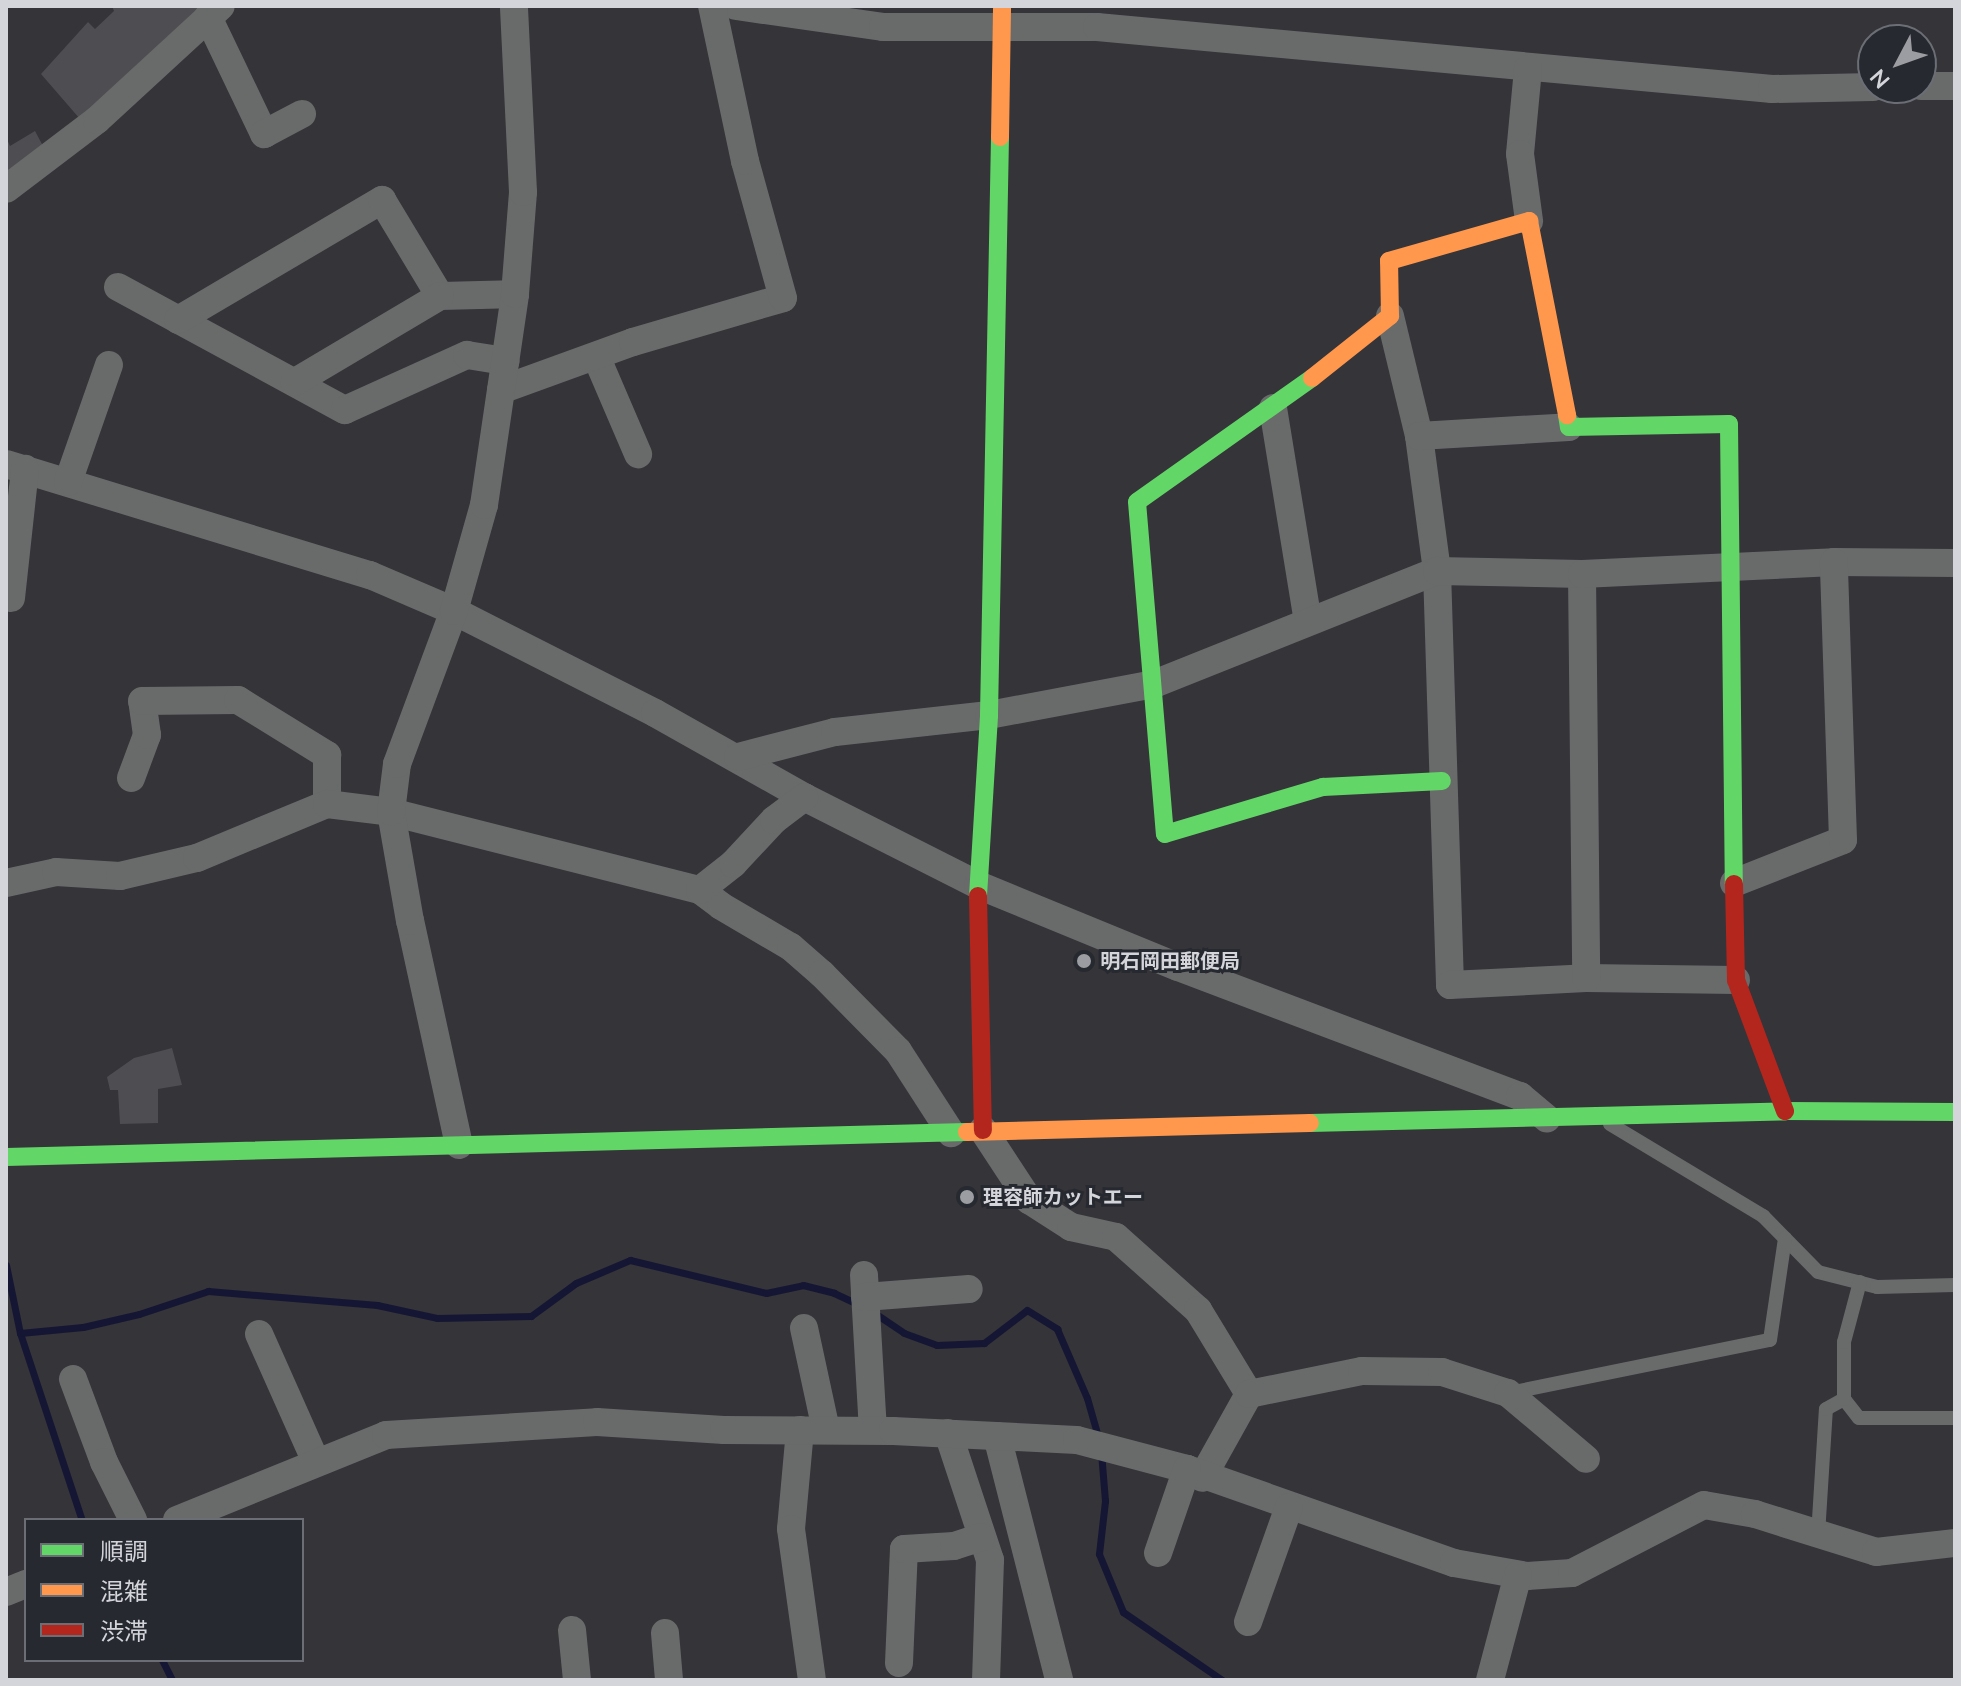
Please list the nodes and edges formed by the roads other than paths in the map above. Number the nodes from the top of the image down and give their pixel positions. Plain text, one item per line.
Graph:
1 (514, 6) edge
2 (712, 6) edge
3 (736, 6) edge
4 (1118, 6) edge
5 (777, 9) edge
6 (214, 12) edge
7 (888, 17) edge
8 (1001, 18) edge
9 (1097, 27) junction
10 (1528, 69) junction
11 (1857, 87) edge
12 (302, 114) dead end
13 (6, 189) edge
14 (1529, 221) junction
15 (118, 287) dead end
16 (515, 294) junction
17 (440, 296) junction
18 (1390, 316) junction
19 (178, 320) junction
20 (596, 356) junction
21 (506, 361) junction
22 (109, 365) dead end
23 (295, 382) junction
24 (501, 390) junction
25 (1273, 408) junction
26 (1569, 427) junction
27 (1419, 436) junction
28 (638, 454) dead end
29 (16, 466) edge
30 (68, 482) junction
31 (1834, 562) junction
32 (1955, 563) edge
33 (1728, 569) junction
34 (1437, 571) junction
35 (1582, 574) junction
36 (11, 598) dead end
37 (454, 611) junction
38 (1308, 621) junction
39 (1154, 684) junction
40 (989, 715) junction
41 (738, 757) junction
42 (131, 778) dead end
43 (1442, 781) junction
44 (804, 797) junction
45 (327, 804) junction
46 (391, 812) junction
47 (6, 883) edge
48 (1734, 883) junction
49 (978, 885) junction
50 (700, 890) junction
51 (1586, 978) junction
52 (1736, 980) junction
53 (1785, 1111) junction
54 (1955, 1112) edge
55 (1599, 1118) junction
56 (1547, 1119) junction
57 (983, 1130) junction
58 (951, 1133) junction
59 (459, 1145) junction
60 (6, 1157) edge
61 (1785, 1238) junction
62 (1860, 1282) junction
63 (1955, 1285) edge
64 (969, 1289) dead end
65 (804, 1328) dead end
66 (259, 1334) dead end
67 (73, 1379) dead end
68 (1508, 1393) junction
69 (1249, 1394) junction
70 (1844, 1399) junction
71 (1955, 1418) edge
72 (813, 1430) junction
73 (873, 1430) junction
74 (948, 1433) junction
75 (997, 1436) junction
76 (1586, 1459) dead end
77 (316, 1462) junction
78 (1194, 1474) junction
79 (1289, 1507) junction
80 (132, 1518) edge
81 (182, 1518) edge
82 (1818, 1535) junction
83 (981, 1537) junction
84 (1955, 1543) edge
85 (1158, 1553) dead end
86 (1518, 1575) junction
87 (1248, 1622) dead end
88 (572, 1630) dead end
89 (665, 1633) dead end
90 (899, 1663) dead end
91 (577, 1680) edge
92 (669, 1680) edge
93 (812, 1680) edge
94 (986, 1680) edge
95 (1059, 1680) edge
96 (1490, 1680) edge

1 - 16 street
2 - 20 street
3 - 5 street
4 - 9 street
5 - 7 street
6 - 12 street
6 - 13 street
7 - 8 street
8 - 9 street
8 - 40 street
9 - 10 street
10 - 11 street
10 - 14 street
14 - 18 street
14 - 26 street
15 - 19 street
16 - 17 street
16 - 21 street
17 - 19 street
17 - 23 street
18 - 25 street
18 - 27 street
19 - 23 street
20 - 24 street
20 - 28 street
21 - 23 street
21 - 24 street
22 - 30 street
24 - 37 street
25 - 38 street
25 - 39 street
26 - 27 street
26 - 33 street
27 - 34 street
29 - 30 street
29 - 36 street
30 - 37 street
31 - 32 street
31 - 33 street
31 - 48 street
33 - 35 street
33 - 48 street
34 - 35 street
34 - 38 street
34 - 43 street
35 - 51 street
37 - 41 street
37 - 46 street
38 - 39 street
39 - 40 street
39 - 43 street
40 - 41 street
40 - 49 street
41 - 44 street
42 - 45 street
43 - 51 street
44 - 49 street
44 - 50 street
45 - 46 street
45 - 47 street
46 - 50 street
46 - 59 street
48 - 52 street
49 - 56 street
49 - 57 street
50 - 58 street
51 - 52 street
52 - 53 street
53 - 54 street
53 - 55 street
55 - 56 street
55 - 61 lane
56 - 57 street
57 - 58 street
57 - 69 street
58 - 59 street
59 - 60 street
61 - 62 lane
61 - 68 lane
62 - 63 lane
62 - 70 lane
64 - 73 street
65 - 72 street
66 - 77 street
67 - 80 street
68 - 69 street
68 - 76 street
69 - 78 street
70 - 71 lane
70 - 82 lane
72 - 73 street
72 - 77 street
72 - 93 street
73 - 74 street
74 - 75 street
74 - 83 street
75 - 78 street
75 - 95 street
77 - 81 street
78 - 79 street
78 - 85 street
79 - 86 street
79 - 87 street
82 - 84 street
82 - 86 street
83 - 90 street
83 - 94 street
86 - 96 street
88 - 91 street
89 - 92 street

